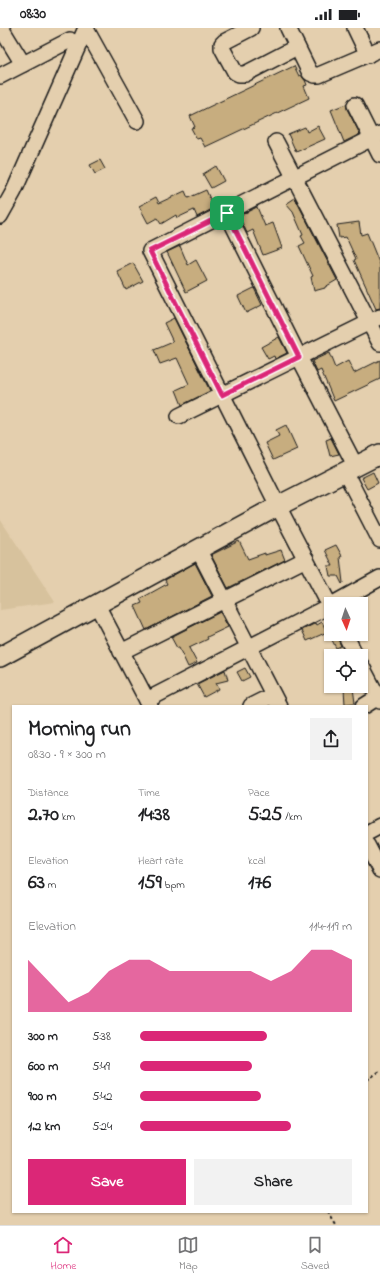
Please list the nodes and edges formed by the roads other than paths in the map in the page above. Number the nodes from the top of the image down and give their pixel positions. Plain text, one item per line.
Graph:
1 (1, 28) edge
2 (86, 28) edge
3 (251, 28) edge
4 (288, 28) edge
5 (355, 28) edge
6 (70, 39) edge
7 (297, 47) junction
8 (374, 52) edge
9 (23, 64) junction
10 (0, 76) edge
11 (355, 104) dead end
12 (137, 121) dead end
13 (376, 136) edge
14 (276, 142) dead end
15 (380, 155) edge
16 (295, 177) junction
17 (227, 213) junction
18 (0, 216) edge
19 (375, 320) edge
20 (380, 342) edge
21 (299, 357) junction
22 (222, 395) junction
23 (178, 416) dead end
24 (380, 454) edge
25 (351, 469) junction
26 (278, 506) junction
27 (380, 540) edge
28 (198, 550) junction
29 (306, 560) junction
30 (380, 578) edge
31 (326, 597) edge
32 (347, 597) edge
33 (224, 600) junction
34 (97, 605) junction
35 (324, 610) edge
36 (248, 648) junction
37 (121, 652) junction
38 (0, 657) edge
39 (368, 678) edge
40 (379, 698) edge
41 (276, 700) edge
42 (148, 703) edge
43 (255, 705) edge
44 (366, 705) edge
45 (380, 826) edge
46 (368, 832) edge
47 (368, 846) edge
48 (380, 870) edge

1 - 9 street
2 - 6 street
2 - 12 street
3 - 7 street
4 - 7 street
5 - 8 street
6 - 9 street
6 - 18 street
7 - 8 street
9 - 10 street
11 - 13 street
13 - 15 street
13 - 16 street
14 - 16 street
16 - 17 street
16 - 19 street
17 - 21 street
17 - 22 street
19 - 20 street
19 - 21 street
21 - 22 street
21 - 25 street
22 - 23 street
22 - 26 street
24 - 25 main road
25 - 26 main road
25 - 27 street
26 - 28 main road
26 - 29 street
28 - 33 street
28 - 34 main road
29 - 31 street
29 - 33 street
30 - 32 street
33 - 36 street
33 - 37 street
34 - 37 street
34 - 38 main road
35 - 36 street
36 - 41 street
36 - 42 street
37 - 42 street
39 - 40 street
40 - 44 street
41 - 43 street
45 - 46 street
47 - 48 street

